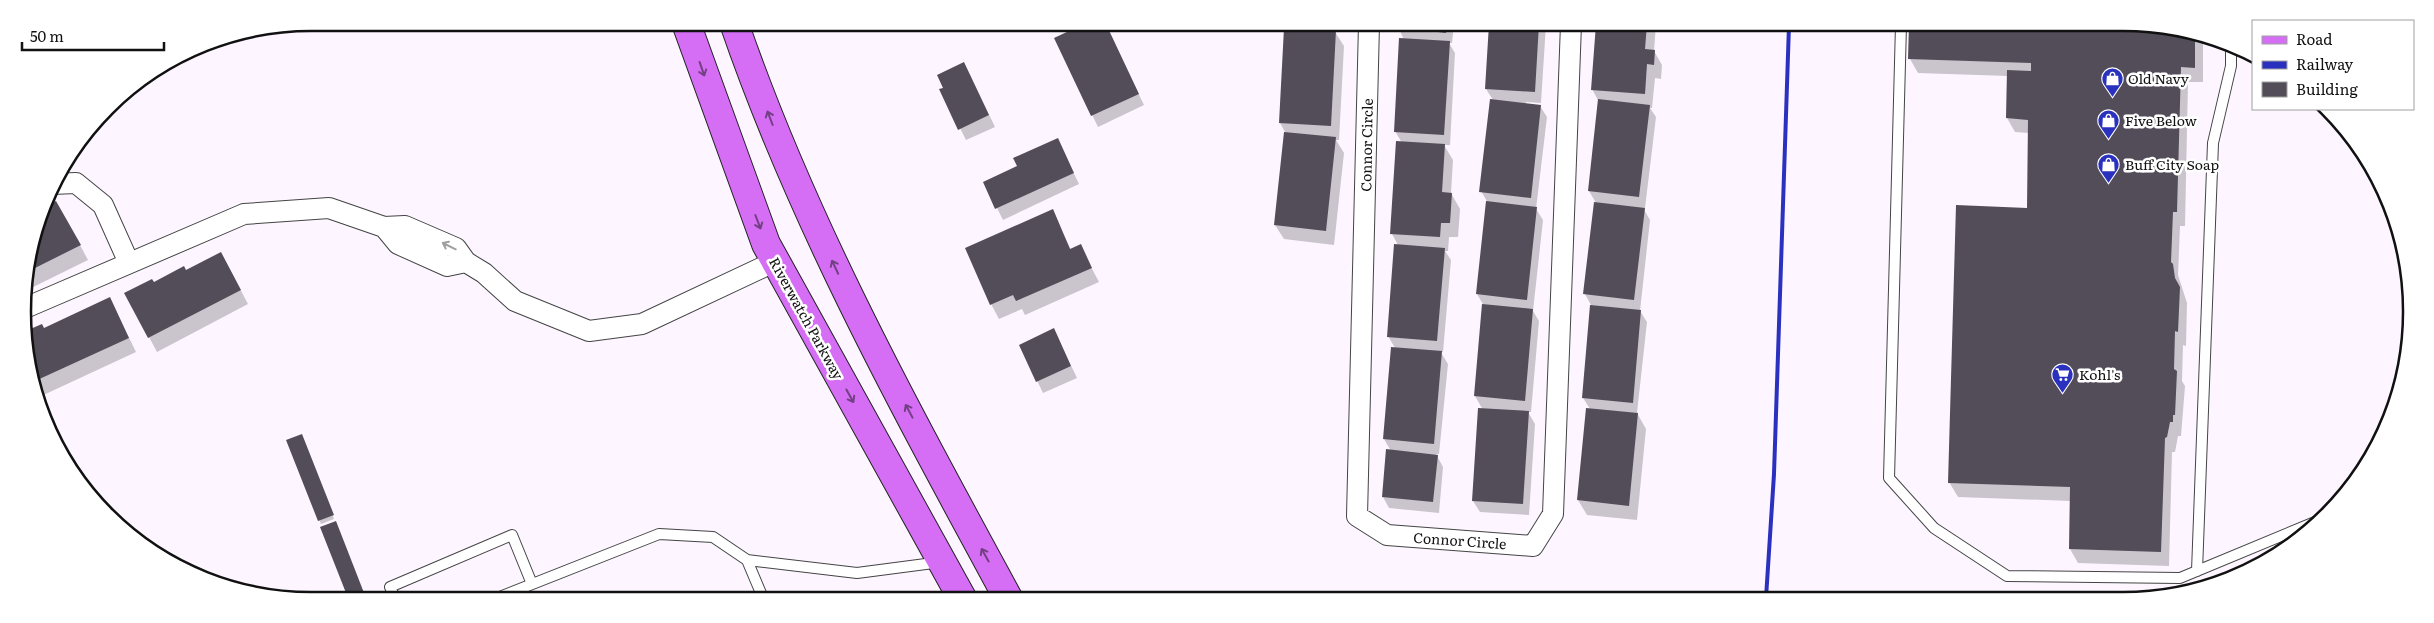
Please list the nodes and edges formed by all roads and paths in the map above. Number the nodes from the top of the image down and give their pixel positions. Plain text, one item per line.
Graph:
1 (689, 31) edge
2 (738, 31) edge
3 (1369, 31) edge
4 (1571, 31) edge
5 (1901, 31) edge
6 (2231, 53) edge
7 (62, 184) edge
8 (776, 261) junction
9 (129, 263) junction
10 (31, 305) edge
11 (2300, 528) edge
12 (747, 560) junction
13 (942, 562) junction
14 (2197, 571) junction
15 (532, 584) junction
16 (392, 592) edge
17 (512, 592) edge
18 (760, 592) edge
19 (959, 592) edge
20 (1005, 592) edge

1 -> 8 main road, Riverwatch Parkway
20 -> 2 main road
3 - 4 street, Connor Circle
5 - 14 lane
6 - 14 lane
7 - 9 street
8 - 9 street
8 -> 13 main road, Riverwatch Parkway
9 - 10 street
11 - 14 lane
12 - 13 lane
12 - 15 lane
12 - 18 lane
13 - 19 main road, Riverwatch Parkway
15 - 16 lane
15 - 17 lane

